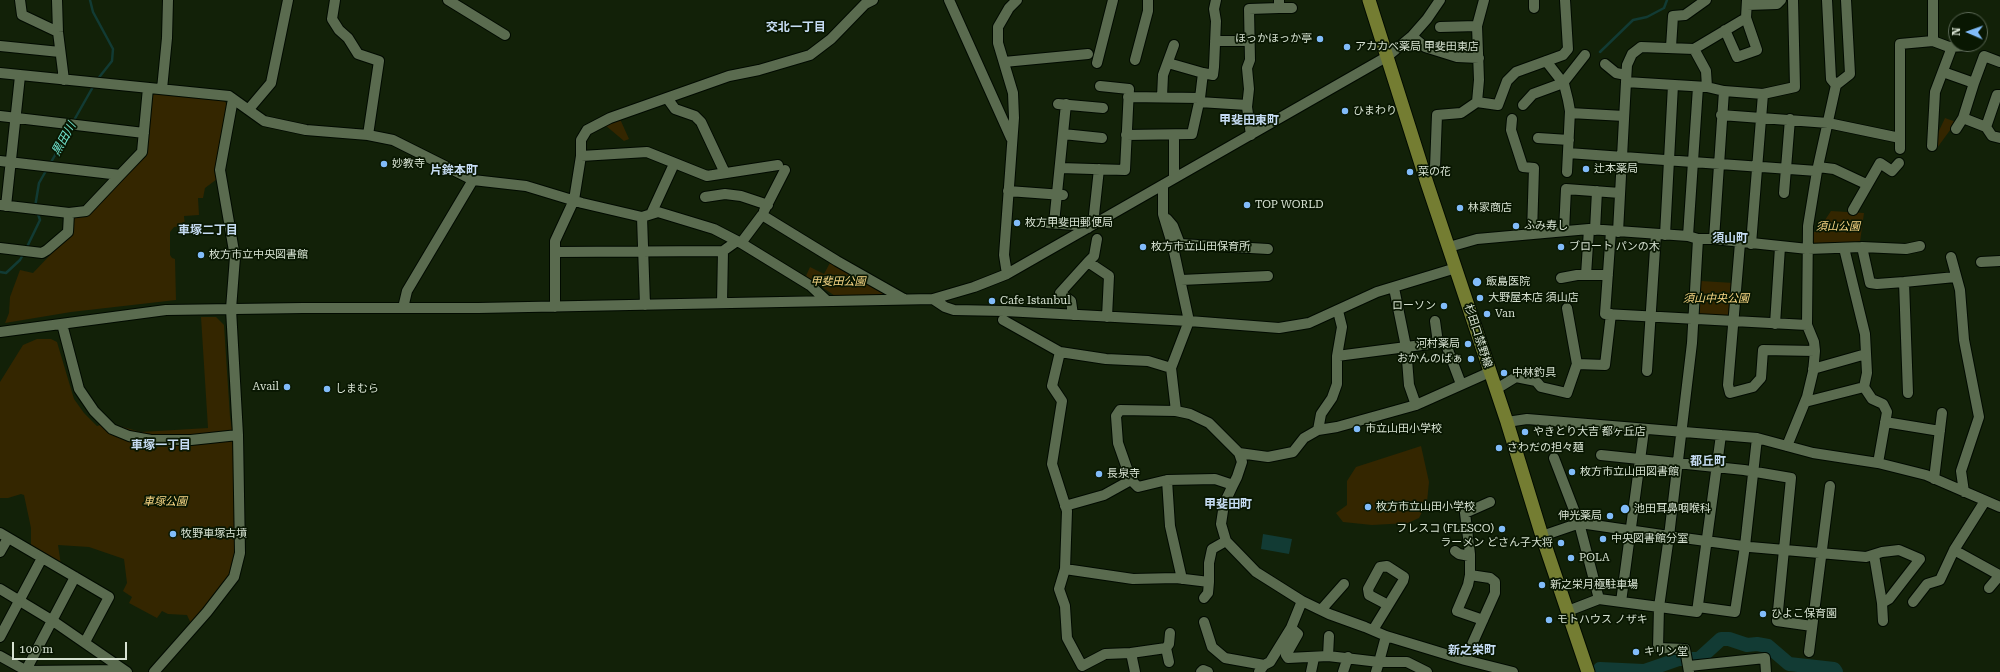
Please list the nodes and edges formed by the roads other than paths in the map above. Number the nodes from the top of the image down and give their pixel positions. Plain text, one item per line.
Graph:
1 (20, 0) edge
2 (57, 0) edge
3 (168, 0) edge
4 (288, 0) edge
5 (335, 0) edge
6 (448, 0) edge
7 (873, 0) edge
8 (949, 0) edge
9 (1017, 0) edge
10 (1112, 0) edge
11 (1148, 0) edge
12 (1216, 0) edge
13 (1369, 0) edge
14 (1440, 0) edge
15 (1484, 0) edge
16 (1565, 0) edge
17 (1706, 0) edge
18 (1781, 0) edge
19 (1793, 0) edge
20 (1827, 0) edge
21 (1846, 0) edge
22 (1932, 0) edge
23 (1747, 3) edge
24 (1279, 4) edge
25 (1292, 8) dead end
26 (1746, 18) junction
27 (1477, 26) junction
28 (1440, 27) dead end
29 (1725, 30) junction
30 (58, 32) junction
31 (505, 35) dead end
32 (1412, 36) junction
33 (1215, 41) junction
34 (1250, 41) junction
35 (1933, 41) junction
36 (1174, 45) dead end
37 (0, 46) edge
38 (1948, 46) edge
39 (1671, 47) junction
40 (1694, 49) junction
41 (60, 52) junction
42 (1950, 52) edge
43 (1088, 54) dead end
44 (1585, 55) dead end
45 (1388, 56) junction
46 (1479, 58) junction
47 (1135, 60) dead end
48 (1546, 61) junction
49 (1004, 62) junction
50 (2000, 62) edge
51 (1097, 63) dead end
52 (1168, 63) junction
53 (1605, 64) dead end
54 (1, 71) edge
55 (1943, 72) junction
56 (1203, 73) junction
57 (20, 76) junction
58 (1626, 78) junction
59 (64, 80) junction
60 (1974, 82) junction
61 (1563, 83) junction
62 (1673, 85) junction
63 (1836, 85) junction
64 (1100, 86) dead end
65 (1702, 87) junction
66 (148, 88) junction
67 (162, 90) junction
68 (1724, 91) junction
69 (1763, 94) junction
70 (2000, 95) edge
71 (1162, 97) junction
72 (667, 98) junction
73 (1128, 98) junction
74 (233, 100) junction
75 (1200, 100) junction
76 (1477, 102) junction
77 (1247, 105) junction
78 (1523, 105) dead end
79 (1103, 108) dead end
80 (249, 109) junction
81 (1570, 113) junction
82 (1721, 115) junction
83 (0, 116) edge
84 (1624, 116) junction
85 (15, 118) junction
86 (1761, 118) junction
87 (1964, 118) junction
88 (1512, 119) dead end
89 (1790, 119) junction
90 (1828, 123) junction
91 (1986, 127) junction
92 (1956, 129) dead end
93 (144, 133) junction
94 (1063, 134) junction
95 (368, 135) junction
96 (1126, 135) junction
97 (1174, 135) junction
98 (1251, 135) junction
99 (1012, 138) junction
100 (1102, 138) dead end
101 (1538, 138) dead end
102 (1900, 138) junction
103 (2000, 138) edge
104 (1569, 140) junction
105 (1932, 146) dead end
106 (1900, 149) dead end
107 (1568, 153) junction
108 (581, 156) junction
109 (1622, 158) junction
110 (1668, 161) junction
111 (5, 162) edge
112 (1693, 163) junction
113 (1899, 163) dead end
114 (674, 164) junction
115 (1718, 164) junction
116 (1757, 167) junction
117 (1060, 168) junction
118 (1099, 169) junction
119 (1786, 169) junction
120 (1818, 169) junction
121 (1567, 172) dead end
122 (725, 173) junction
123 (1424, 174) junction
124 (120, 175) junction
125 (1174, 178) junction
126 (473, 180) junction
127 (1866, 184) junction
128 (1163, 186) junction
129 (1008, 191) junction
130 (1598, 191) junction
131 (1620, 193) junction
132 (1784, 193) dead end
133 (1061, 194) junction
134 (705, 197) dead end
135 (574, 200) junction
136 (768, 205) junction
137 (3, 206) edge
138 (1853, 210) dead end
139 (69, 213) junction
140 (1163, 214) junction
141 (647, 215) junction
142 (762, 215) junction
143 (1090, 226) junction
144 (1592, 229) junction
145 (1564, 231) junction
146 (1615, 232) junction
147 (1532, 233) junction
148 (1660, 234) junction
149 (1688, 236) junction
150 (1097, 239) dead end
151 (1714, 239) junction
152 (1698, 240) junction
153 (739, 242) junction
154 (1745, 243) junction
155 (1920, 246) dead end
156 (1449, 247) junction
157 (1780, 247) junction
158 (1862, 247) junction
159 (0, 248) edge
160 (1844, 248) junction
161 (1268, 249) dead end
162 (1808, 249) junction
163 (723, 251) junction
164 (555, 252) junction
165 (642, 252) junction
166 (1951, 257) dead end
167 (2000, 261) edge
168 (1088, 262) junction
169 (1981, 262) dead end
170 (1456, 268) junction
171 (1007, 274) junction
172 (1586, 275) junction
173 (1608, 275) junction
174 (1268, 276) dead end
175 (1955, 277) junction
176 (1561, 278) dead end
177 (1181, 280) junction
178 (1904, 282) junction
179 (1394, 288) junction
180 (904, 299) junction
181 (933, 299) junction
182 (828, 301) junction
183 (722, 303) junction
184 (645, 305) junction
185 (555, 307) junction
186 (404, 308) junction
187 (1567, 308) dead end
188 (231, 309) junction
189 (1338, 311) junction
190 (1074, 314) junction
191 (1611, 314) junction
192 (1004, 315) junction
193 (1652, 316) junction
194 (1107, 317) junction
195 (1694, 320) junction
196 (1189, 321) junction
197 (1435, 321) dead end
198 (1735, 321) junction
199 (62, 324) junction
200 (1775, 324) junction
201 (1807, 325) junction
202 (0, 332) edge
203 (1438, 343) junction
204 (1406, 347) junction
205 (1815, 351) junction
206 (1060, 352) junction
207 (1866, 354) junction
208 (1337, 356) junction
209 (1577, 364) junction
210 (1171, 368) junction
211 (1813, 369) junction
212 (1647, 371) dead end
213 (1490, 372) junction
214 (1461, 384) junction
215 (1496, 387) junction
216 (1864, 387) junction
217 (1908, 393) dead end
218 (1805, 402) junction
219 (1416, 405) junction
220 (1176, 411) junction
221 (1942, 413) dead end
222 (1507, 422) junction
223 (1885, 422) junction
224 (1318, 430) junction
225 (1644, 430) junction
226 (1682, 431) junction
227 (1940, 431) junction
228 (238, 434) junction
229 (1721, 435) junction
230 (1757, 438) junction
231 (1787, 446) junction
232 (1239, 453) junction
233 (1601, 455) dead end
234 (1554, 458) dead end
235 (1641, 459) junction
236 (1878, 463) junction
237 (1678, 464) junction
238 (1718, 467) junction
239 (1753, 472) junction
240 (1934, 479) junction
241 (1131, 480) junction
242 (1167, 480) junction
243 (1233, 485) junction
244 (1830, 486) dead end
245 (1964, 492) junction
246 (1985, 501) junction
247 (1490, 502) dead end
248 (1065, 506) junction
249 (2000, 507) edge
250 (1579, 524) junction
251 (1632, 532) junction
252 (4, 535) edge
253 (1542, 536) junction
254 (1669, 536) junction
255 (1226, 540) junction
256 (1708, 541) junction
257 (1746, 546) junction
258 (1783, 550) junction
259 (1954, 550) junction
260 (1454, 551) dead end
261 (0, 552) edge
262 (1823, 554) junction
263 (1874, 555) junction
264 (1470, 556) junction
265 (42, 558) junction
266 (1066, 569) junction
267 (1470, 574) junction
268 (1999, 575) edge
269 (75, 577) junction
270 (1182, 579) junction
271 (1209, 582) junction
272 (1344, 584) dead end
273 (1989, 588) dead end
274 (0, 589) edge
275 (1204, 598) dead end
276 (1599, 599) junction
277 (1302, 600) junction
278 (19, 601) junction
279 (1621, 602) junction
280 (1913, 602) dead end
281 (1882, 603) junction
282 (1388, 605) dead end
283 (1659, 607) junction
284 (1698, 607) junction
285 (1321, 610) junction
286 (1568, 611) junction
287 (1483, 620) junction
288 (52, 621) junction
289 (1883, 621) dead end
290 (1204, 622) dead end
291 (1812, 626) junction
292 (1291, 628) junction
293 (1373, 630) junction
294 (1170, 632) dead end
295 (1329, 636) dead end
296 (1386, 636) junction
297 (0, 637) edge
298 (85, 642) junction
299 (1166, 648) junction
300 (1809, 652) dead end
301 (1131, 653) junction
302 (0, 656) edge
303 (1328, 656) junction
304 (1348, 657) junction
305 (1314, 658) junction
306 (1465, 660) junction
307 (1169, 662) dead end
308 (1379, 662) junction
309 (1688, 665) edge
310 (1261, 668) edge
311 (1083, 670) edge
312 (26, 671) edge
313 (124, 671) edge
314 (154, 672) edge
315 (1135, 672) edge
316 (1201, 672) edge
317 (1208, 672) edge
318 (1311, 672) edge
319 (1343, 672) edge
320 (1376, 672) edge
321 (1427, 672) edge
322 (1513, 672) edge
323 (1588, 672) edge
324 (1766, 672) edge

1 - 30 street
2 - 30 street
3 - 67 street
4 - 80 street
5 - 95 street
6 - 31 street
7 - 72 street
8 - 99 street
9 - 49 street
10 - 51 street
11 - 47 street
12 - 33 street
13 - 45 main road, 杉田口禁野線
14 - 32 street
15 - 27 street
16 - 48 street
17 - 39 street
18 - 23 street
19 - 69 street
20 - 63 street
21 - 63 street
22 - 35 street
23 - 26 street
24 - 25 street
24 - 34 street
26 - 29 street
26 - 29 street
27 - 28 street
27 - 46 street
29 - 40 street
30 - 41 street
32 - 45 street
32 - 46 street
33 - 34 street
33 - 56 street
34 - 77 street
35 - 38 street
35 - 102 street
36 - 52 street
37 - 41 street
39 - 40 street
39 - 58 street
40 - 65 street
41 - 59 street
42 - 55 street
43 - 49 street
44 - 61 street
45 - 98 street
45 - 123 main road, 杉田口禁野線
46 - 76 street
48 - 61 street
48 - 76 street
49 - 99 street
50 - 60 street
52 - 56 street
52 - 71 street
53 - 58 street
54 - 57 street
55 - 60 street
55 - 105 street
56 - 75 street
57 - 59 street
57 - 85 street
58 - 62 street
58 - 84 street
59 - 66 street
60 - 87 street
61 - 78 street
61 - 81 street
62 - 65 street
62 - 110 street
63 - 90 street
64 - 73 street
65 - 68 street
65 - 112 street
66 - 67 street
66 - 93 street
67 - 74 street
68 - 69 street
68 - 82 street
69 - 86 street
70 - 91 street
71 - 73 street
71 - 75 street
72 - 108 street
72 - 122 street
73 - 96 street
74 - 80 street
74 - 188 street
75 - 77 street
75 - 97 street
76 - 123 street
77 - 98 street
79 - 94 street
80 - 95 street
81 - 84 street
81 - 104 street
82 - 86 street
82 - 115 street
83 - 85 street
84 - 109 street
85 - 93 street
85 - 111 street
86 - 89 street
86 - 116 street
87 - 91 street
87 - 92 street
88 - 147 street
89 - 90 street
89 - 119 street
90 - 102 street
90 - 120 street
91 - 103 street
93 - 124 street
94 - 100 street
94 - 117 street
95 - 126 street
96 - 97 street
96 - 118 street
97 - 125 street
98 - 125 street
99 - 129 street
101 - 104 street
102 - 106 street
104 - 107 street
107 - 109 street
107 - 121 street
108 - 114 street
108 - 135 street
109 - 110 street
109 - 131 street
110 - 112 street
110 - 148 street
111 - 124 street
111 - 137 street
112 - 115 street
112 - 149 street
113 - 127 street
114 - 122 street
114 - 141 street
115 - 116 street
115 - 151 street
116 - 119 street
116 - 154 street
117 - 118 street
117 - 133 street
118 - 143 street
119 - 120 street
119 - 132 street
120 - 127 street
120 - 162 street
122 - 136 street
123 - 156 main road, 杉田口禁野線
124 - 139 street
125 - 128 street
126 - 135 street
126 - 186 street
127 - 138 street
128 - 140 street
128 - 143 street
129 - 133 street
129 - 171 street
130 - 131 street
130 - 144 street
130 - 145 street
131 - 146 street
133 - 143 street
134 - 136 street
135 - 141 street
135 - 164 street
136 - 142 street
137 - 139 street
139 - 159 street
140 - 161 street
140 - 177 street
141 - 153 street
141 - 165 street
142 - 153 street
142 - 180 street
143 - 171 street
144 - 145 street
144 - 146 street
144 - 172 street
145 - 147 street
146 - 148 street
146 - 173 street
147 - 156 street
148 - 149 street
148 - 193 street
149 - 152 street
150 - 168 street
151 - 152 street
151 - 154 street
152 - 195 street
153 - 163 street
153 - 182 street
154 - 157 street
154 - 198 street
155 - 158 street
156 - 170 main road, 杉田口禁野線
157 - 162 street
157 - 200 street
158 - 160 street
158 - 178 street
160 - 162 street
160 - 207 street
162 - 201 street
163 - 165 street
163 - 183 street
164 - 165 street
164 - 185 street
165 - 184 street
166 - 175 street
167 - 169 street
168 - 190 street
168 - 194 street
170 - 179 street
170 - 213 main road, 杉田口禁野線
171 - 181 street
172 - 173 street
172 - 176 street
173 - 191 street
174 - 177 street
175 - 178 street
175 - 245 street
177 - 196 street
178 - 217 street
179 - 189 street
179 - 204 street
180 - 181 street
180 - 182 street
181 - 192 street
182 - 183 street
183 - 184 street
184 - 185 street
185 - 186 street
186 - 188 street
187 - 209 street
188 - 199 street
188 - 228 street
189 - 196 street
189 - 208 street
190 - 192 street
190 - 194 street
191 - 193 street
191 - 209 street
192 - 206 street
193 - 195 street
193 - 212 street
194 - 196 street
195 - 198 street
195 - 226 street
196 - 210 street
197 - 203 street
198 - 200 street
198 - 205 street
199 - 202 street
199 - 228 street
200 - 201 street
201 - 205 street
203 - 204 street
203 - 214 street
204 - 208 street
204 - 219 street
205 - 211 street
206 - 210 street
206 - 248 street
207 - 211 street
207 - 216 street
208 - 224 street
209 - 215 street
210 - 220 street
211 - 218 street
213 - 214 street
213 - 215 main road, 杉田口禁野線
214 - 219 street
215 - 222 main road, 杉田口禁野線
216 - 218 street
216 - 223 street
218 - 231 street
219 - 224 street
220 - 232 street
220 - 241 street
221 - 227 street
222 - 225 street
222 - 253 main road, 杉田口禁野線
223 - 227 street
223 - 236 street
224 - 232 street
225 - 226 street
225 - 235 street
226 - 229 street
226 - 237 street
227 - 240 street
228 - 314 street
229 - 230 street
229 - 238 street
230 - 231 street
230 - 239 street
231 - 236 street
232 - 243 street
233 - 235 street
234 - 250 street
235 - 237 street
235 - 251 street
236 - 240 street
237 - 238 street
237 - 254 street
238 - 239 street
238 - 256 street
239 - 257 street
239 - 258 street
240 - 245 street
241 - 242 street
241 - 248 street
242 - 243 street
242 - 270 street
243 - 255 street
244 - 262 street
245 - 246 street
246 - 249 street
246 - 259 street
247 - 264 street
248 - 266 street
250 - 251 street
250 - 253 street
250 - 276 street
251 - 254 street
251 - 279 street
252 - 261 street
252 - 265 street
253 - 286 main road, 杉田口禁野線
254 - 256 street
254 - 283 street
255 - 271 street
255 - 277 street
256 - 257 street
256 - 284 street
257 - 258 street
257 - 284 street
258 - 262 street
258 - 291 street
259 - 268 street
259 - 280 street
260 - 264 street
262 - 263 street
262 - 291 street
263 - 281 street
263 - 281 street
264 - 267 street
265 - 269 street
265 - 278 street
266 - 270 street
266 - 311 street
267 - 287 street
267 - 287 street
268 - 273 street
269 - 288 street
269 - 298 street
270 - 271 street
271 - 275 street
272 - 285 street
274 - 278 street
276 - 279 street
276 - 286 street
277 - 285 street
277 - 292 street
278 - 288 street
278 - 297 street
279 - 283 street
281 - 289 street
282 - 293 street
283 - 284 street
283 - 309 street
285 - 293 street
286 - 323 main road, 杉田口禁野線
287 - 306 street
288 - 298 street
288 - 312 street
290 - 310 street
291 - 300 street
292 - 305 street
292 - 310 street
293 - 296 street
294 - 299 street
295 - 303 street
296 - 306 street
296 - 308 street
298 - 313 street
299 - 301 street
299 - 307 street
301 - 311 street
301 - 315 street
302 - 312 street
303 - 304 street
303 - 305 street
304 - 308 street
304 - 319 street
305 - 318 street
306 - 322 street
308 - 320 street
308 - 321 street
309 - 324 street
312 - 313 street
316 - 317 street

